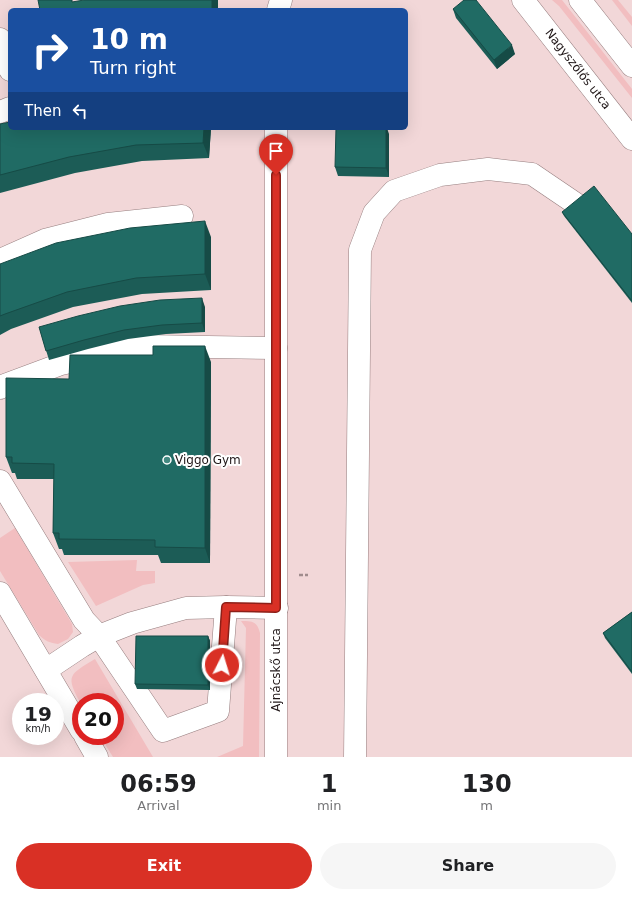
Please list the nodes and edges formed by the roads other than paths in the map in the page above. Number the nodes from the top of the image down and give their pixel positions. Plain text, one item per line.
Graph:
1 (523, 0) edge
2 (580, 0) edge
3 (0, 39) edge
4 (8, 64) edge
5 (632, 66) edge
6 (276, 130) edge
7 (632, 139) edge
8 (182, 216) dead end
9 (0, 260) edge
10 (632, 268) edge
11 (276, 348) junction
12 (0, 388) edge
13 (0, 481) edge
14 (0, 592) edge
15 (226, 607) junction
16 (276, 608) junction
17 (99, 636) junction
18 (46, 670) junction
19 (72, 715) edge
20 (90, 745) edge
21 (97, 757) edge
22 (276, 757) edge
23 (354, 757) edge

1 - 7 street, Nagyszőlős utca
2 - 5 street
3 - 4 street
6 - 11 street, Ajnácskő utca
8 - 9 street
10 - 23 street
11 - 12 street
11 - 16 street, Ajnácskő utca
13 - 17 street
14 - 18 street
15 - 16 street
15 - 17 street
15 - 17 street
16 - 22 street, Ajnácskő utca
17 - 18 street
18 - 19 street
20 - 21 street

